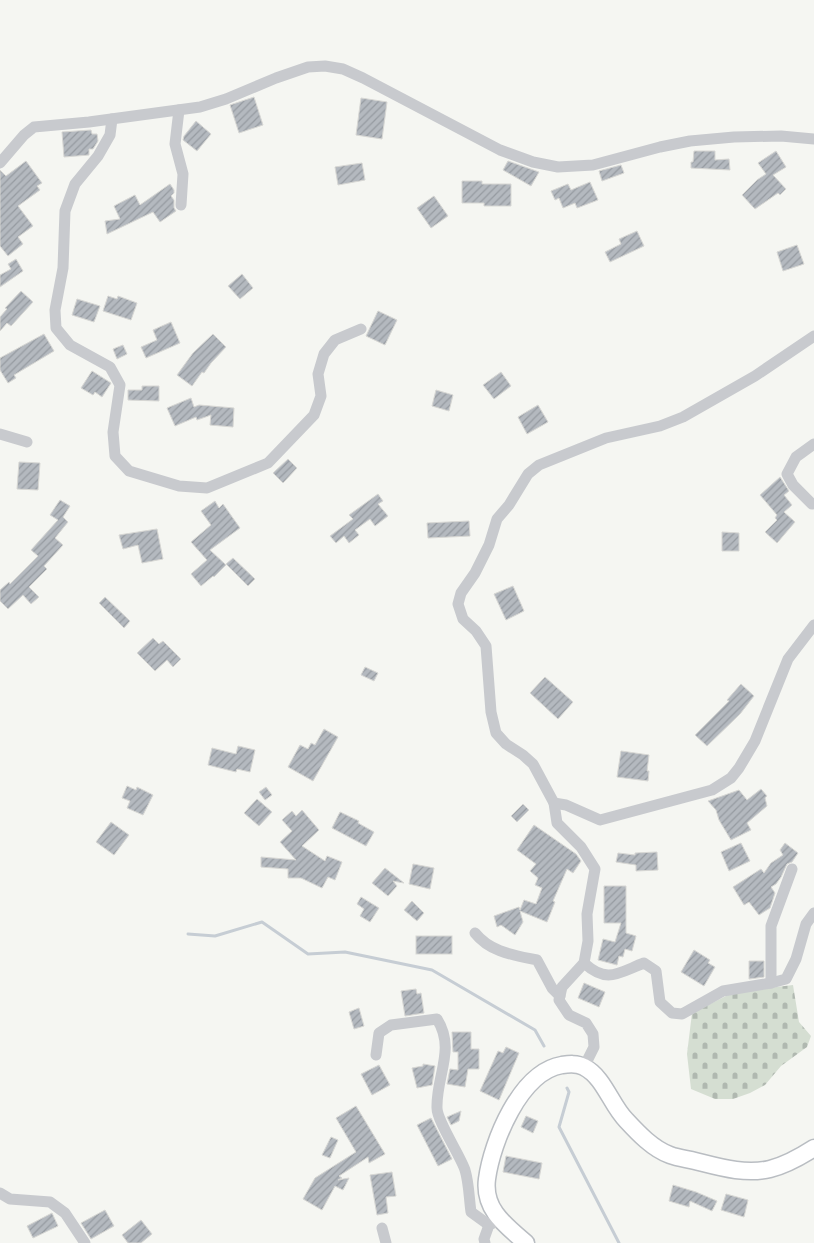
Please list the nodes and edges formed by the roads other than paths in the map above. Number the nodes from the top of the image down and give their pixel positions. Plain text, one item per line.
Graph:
1 (179, 110) junction
2 (112, 119) junction
3 (814, 139) edge
4 (0, 163) edge
5 (181, 205) dead end
6 (362, 329) dead end
7 (814, 336) edge
8 (0, 434) edge
9 (27, 442) dead end
10 (814, 444) edge
11 (812, 504) dead end
12 (814, 625) edge
13 (554, 803) junction
14 (792, 869) dead end
15 (814, 913) edge
16 (474, 933) dead end
17 (584, 963) junction
18 (771, 983) junction
19 (560, 996) junction
20 (376, 1055) dead end
21 (584, 1067) junction
22 (814, 1148) edge
23 (0, 1193) edge
24 (494, 1223) junction
25 (382, 1228) dead end
26 (84, 1243) edge
27 (386, 1243) edge
28 (485, 1243) edge
29 (526, 1243) edge

1 - 2 street
1 - 3 street
1 - 5 street
2 - 4 street
2 - 6 street
7 - 13 street
8 - 9 street
10 - 11 street
12 - 13 street
13 - 17 street
14 - 18 street
15 - 18 street
16 - 19 street
17 - 18 street
17 - 19 street
19 - 21 street
20 - 24 street
21 - 22 main road
21 - 24 main road
23 - 26 street
24 - 28 street
24 - 29 main road
25 - 27 street

